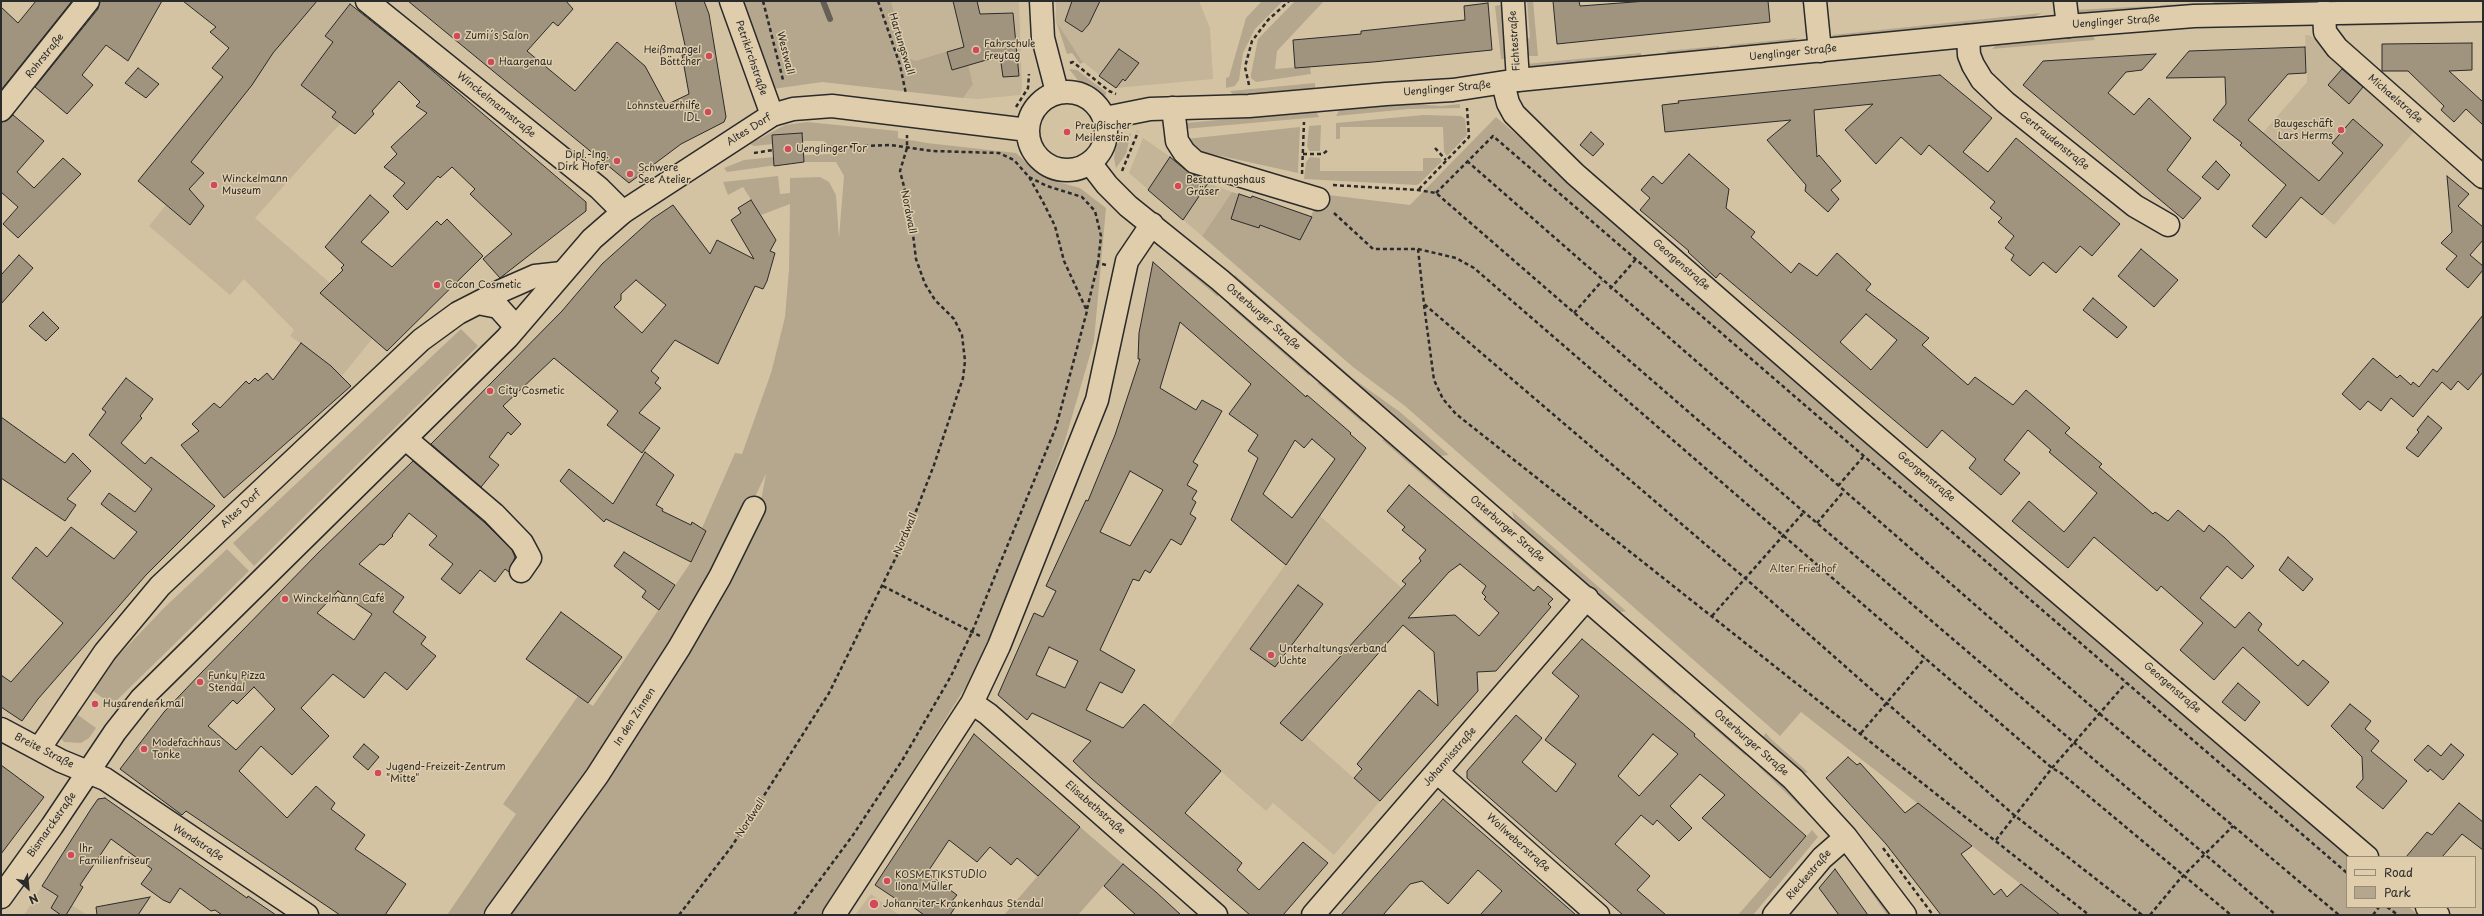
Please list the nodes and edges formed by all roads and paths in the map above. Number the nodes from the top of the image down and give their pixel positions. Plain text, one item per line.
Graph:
1 (88, 1) edge
2 (368, 1) edge
3 (731, 1) edge
4 (763, 1) edge
5 (878, 1) edge
6 (1040, 1) edge
7 (1289, 1) edge
8 (1513, 1) edge
9 (1815, 1) edge
10 (2065, 1) edge
11 (2346, 6) edge
12 (2483, 10) edge
13 (2324, 12) junction
14 (2068, 26) junction
15 (1968, 36) junction
16 (1820, 51) junction
17 (1245, 67) dead end
18 (1511, 82) junction
19 (1465, 89) junction
20 (1057, 92) junction
21 (1173, 108) junction
22 (793, 109) junction
23 (1, 110) edge
24 (772, 115) junction
25 (908, 117) junction
26 (1105, 118) junction
27 (1304, 122) dead end
28 (1028, 130) junction
29 (803, 148) dead end
30 (907, 148) junction
31 (1329, 148) dead end
32 (1435, 148) dead end
33 (1302, 154) junction
34 (1446, 160) junction
35 (1467, 161) junction
36 (1090, 164) junction
37 (1302, 172) dead end
38 (1029, 177) junction
39 (2483, 177) edge
40 (1418, 190) junction
41 (1322, 192) junction
42 (1436, 193) junction
43 (623, 212) junction
44 (1152, 224) junction
45 (2168, 225) dead end
46 (1418, 249) junction
47 (1636, 259) junction
48 (1098, 263) junction
49 (1125, 270) junction
50 (562, 273) junction
51 (1602, 281) junction
52 (1610, 289) junction
53 (478, 303) junction
54 (1424, 304) junction
55 (1087, 311) junction
56 (1574, 313) junction
57 (516, 327) junction
58 (406, 439) junction
59 (1863, 457) junction
60 (1838, 486) junction
61 (1844, 491) junction
62 (754, 508) dead end
63 (1804, 512) junction
64 (1817, 523) junction
65 (1782, 537) junction
66 (521, 571) dead end
67 (1746, 579) junction
68 (883, 586) junction
69 (1587, 598) junction
70 (1712, 616) junction
71 (972, 632) junction
72 (999, 646) junction
73 (1925, 658) junction
74 (2126, 683) junction
75 (972, 703) junction
76 (1886, 703) junction
77 (2100, 714) junction
78 (1, 729) edge
79 (1860, 733) junction
80 (2075, 744) junction
81 (39, 749) junction
82 (2052, 768) junction
83 (88, 772) junction
84 (1437, 772) junction
85 (2014, 815) junction
86 (2233, 826) junction
87 (1846, 837) junction
88 (1996, 840) junction
89 (2207, 855) junction
90 (2367, 856) edge
91 (2346, 872) edge
92 (2186, 876) junction
93 (1, 897) edge
94 (2388, 908) edge
95 (2429, 908) edge
96 (306, 915) edge
97 (496, 915) edge
98 (679, 915) edge
99 (794, 915) edge
100 (834, 915) edge
101 (1216, 915) edge
102 (1312, 915) edge
103 (1598, 915) edge
104 (1774, 915) edge
105 (1905, 915) edge
106 (2089, 915) edge
107 (2142, 915) edge
108 (2150, 915) edge
109 (2231, 915) edge
110 (2276, 915) edge
111 (2339, 915) edge
112 (2398, 915) edge
113 (2438, 915) edge

1 - 23 street, Rohrstraße
2 - 43 street, Winckelmannstraße
3 - 24 street, Petrikirchstraße
4 - 22 path, Westwall
5 - 25 path, Hartungswall
6 - 20 street
7 - 17 path
8 - 18 street, Fichtestraße
9 - 16 street
10 - 14 street
11 - 12 street, Uenglinger Straße
11 - 13 street, Uenglinger Straße
13 - 14 street, Uenglinger Straße
13 - 39 street, Michaelstraße
14 - 15 street, Uenglinger Straße
15 - 16 street, Uenglinger Straße
15 - 45 street, Gertraudenstraße
16 - 18 street, Uenglinger Straße
18 - 19 street, Uenglinger Straße
18 - 90 street, Georgenstraße
19 - 21 street, Uenglinger Straße
19 - 34 path
20 - 26 street
20 - 28 street
21 - 26 street, Uenglinger Straße
21 - 41 street
22 - 24 street, Altes Dorf
22 - 25 street, Altes Dorf
24 - 43 street, Altes Dorf
25 - 28 street, Altes Dorf
25 - 30 path, Nordwall
26 - 36 street
27 - 33 path
28 - 36 street
29 - 30 path
30 - 38 path
30 - 68 path, Nordwall
31 - 33 path
32 - 34 path
33 - 37 path
34 - 40 path
35 - 42 path
35 - 47 path
35 - 51 path
36 - 44 street, Osterburger Straße
38 - 48 path
38 - 55 path
40 - 41 path
40 - 42 path
41 - 46 path
42 - 56 path
43 - 50 street, Altes Dorf
44 - 49 street
44 - 69 street, Osterburger Straße
46 - 54 path
46 - 65 path
47 - 52 path
47 - 59 path
48 - 49 path
48 - 55 path
49 - 72 street
50 - 53 street, Altes Dorf
50 - 57 street, Altes Dorf
51 - 52 path
51 - 56 path
52 - 60 path
53 - 57 street
53 - 81 street, Altes Dorf
54 - 67 path
54 - 70 path
55 - 71 path
56 - 63 path
57 - 58 street, Altes Dorf
58 - 66 street
58 - 83 street, Altes Dorf
59 - 60 path
59 - 74 path
60 - 61 path
61 - 64 path
61 - 77 path
62 - 97 street, In den Zinnen
63 - 64 path
63 - 65 path
64 - 80 path
65 - 67 path
65 - 73 path
67 - 70 path
67 - 76 path
68 - 71 path
68 - 98 path, Nordwall
69 - 84 street, Johannisstraße
69 - 87 street, Osterburger Straße
70 - 79 path
71 - 72 path
71 - 99 path
72 - 75 street
73 - 76 path
73 - 82 path
74 - 77 path
74 - 91 path
75 - 100 street
75 - 101 street, Elisabethstraße
76 - 79 path
76 - 85 path
77 - 80 path
77 - 86 path
78 - 81 street, Breite Straße
79 - 88 path
80 - 82 path
80 - 89 path
81 - 83 street, Breite Straße
82 - 85 path
82 - 92 path
83 - 93 street, Bismarckstraße
83 - 96 street, Wendstraße
84 - 102 street, Johannisstraße
84 - 103 street, Wollweberstraße
85 - 88 path
85 - 107 path
86 - 89 path
86 - 111 path
87 - 104 street, Rieckestraße
87 - 105 street, Osterburger Straße
88 - 106 path
89 - 92 path
89 - 110 path
92 - 108 path
92 - 109 path
94 - 112 path
95 - 113 street

